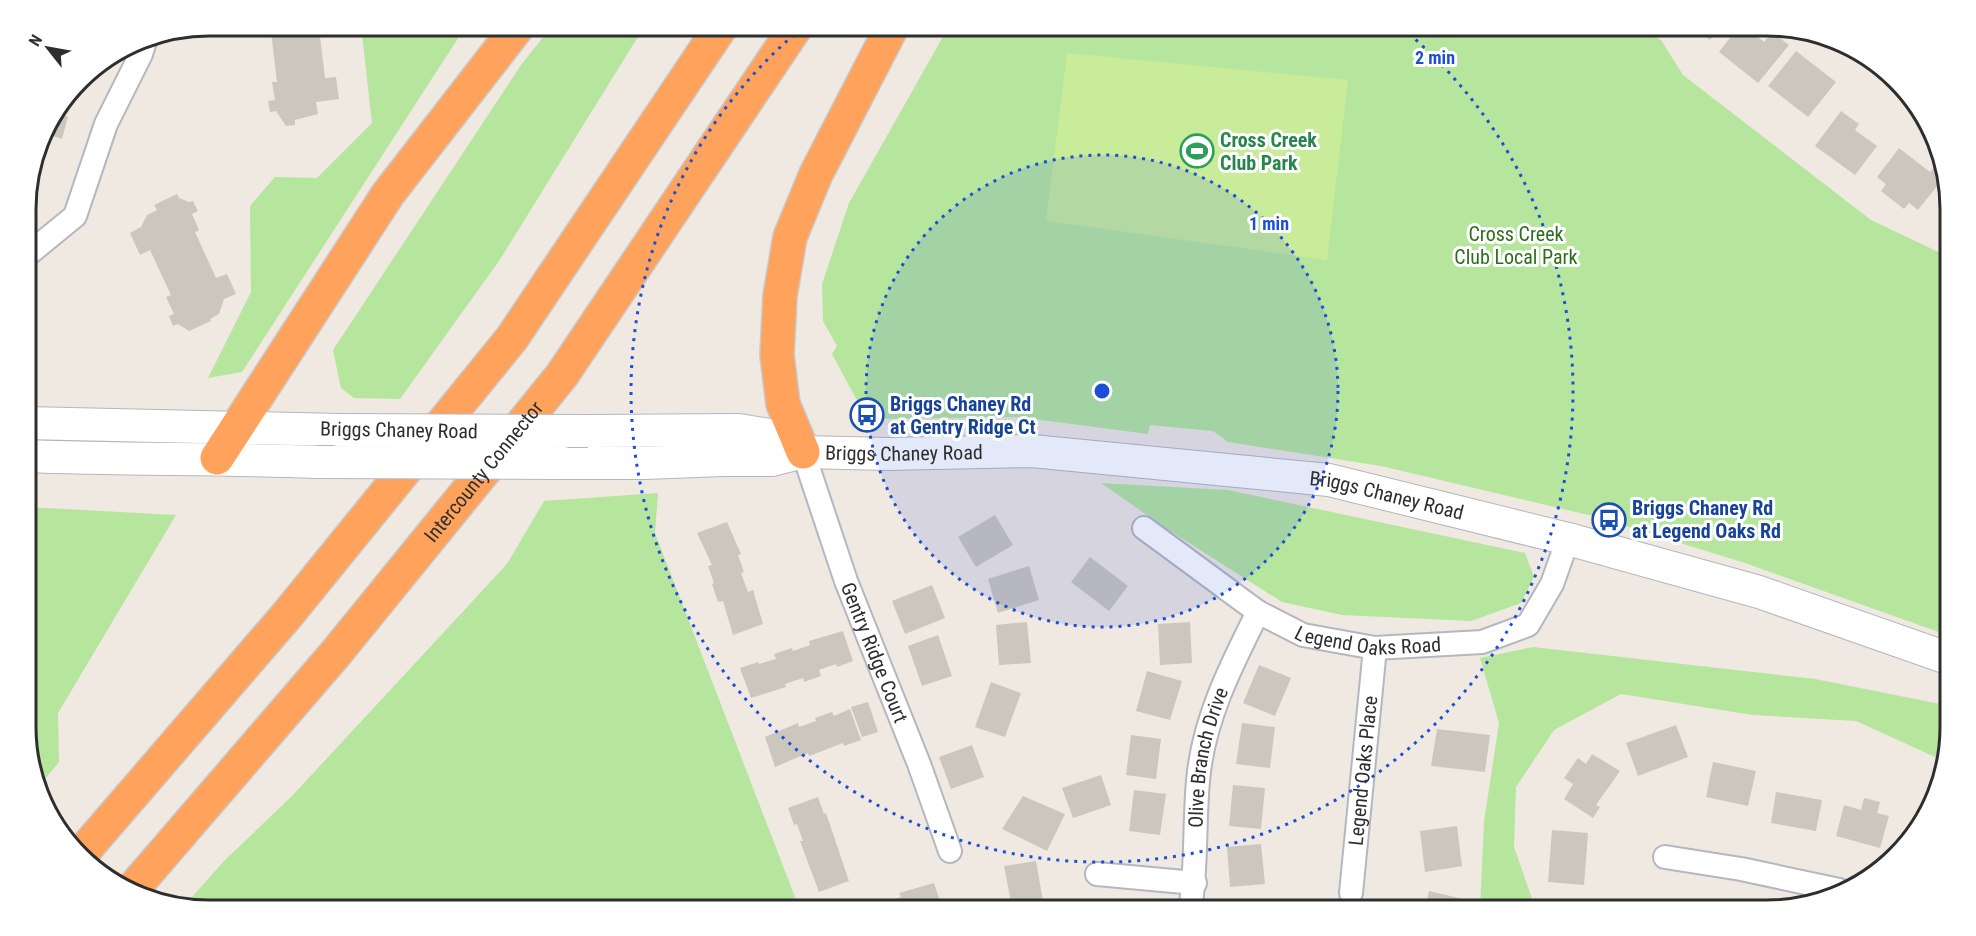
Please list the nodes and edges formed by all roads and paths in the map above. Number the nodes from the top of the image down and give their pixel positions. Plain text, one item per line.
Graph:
1 (511, 36) edge
2 (715, 36) edge
3 (789, 36) edge
4 (888, 36) edge
5 (142, 49) edge
6 (36, 248) edge
7 (36, 423) edge
8 (236, 426) junction
9 (803, 452) junction
10 (36, 456) edge
11 (217, 458) junction
12 (1144, 528) dead end
13 (1568, 539) junction
14 (1258, 612) junction
15 (1375, 648) junction
16 (1940, 655) edge
17 (86, 848) edge
18 (950, 851) dead end
19 (1665, 857) dead end
20 (1097, 874) dead end
21 (1195, 883) junction
22 (137, 884) edge
23 (1830, 888) edge
24 (1351, 893) dead end
25 (1192, 900) edge

1 - 8 highway
2 - 17 highway
3 - 22 highway, Intercounty Connector
4 - 9 highway
5 - 6 street
7 - 8 main road, Briggs Chaney Road
8 - 9 main road, Briggs Chaney Road, bridge
8 - 11 highway
9 - 11 main road, Briggs Chaney Road, bridge
9 - 13 main road, Briggs Chaney Road
9 - 18 street, Gentry Ridge Court
10 - 11 main road, Briggs Chaney Road
12 - 14 street, Legend Oaks Road
13 - 15 street, Legend Oaks Road
13 - 16 main road, Briggs Chaney Road
14 - 15 street, Legend Oaks Road
14 - 21 street, Olive Branch Drive
15 - 24 street, Legend Oaks Place
19 - 23 street
20 - 21 street
21 - 25 street, Olive Branch Drive

